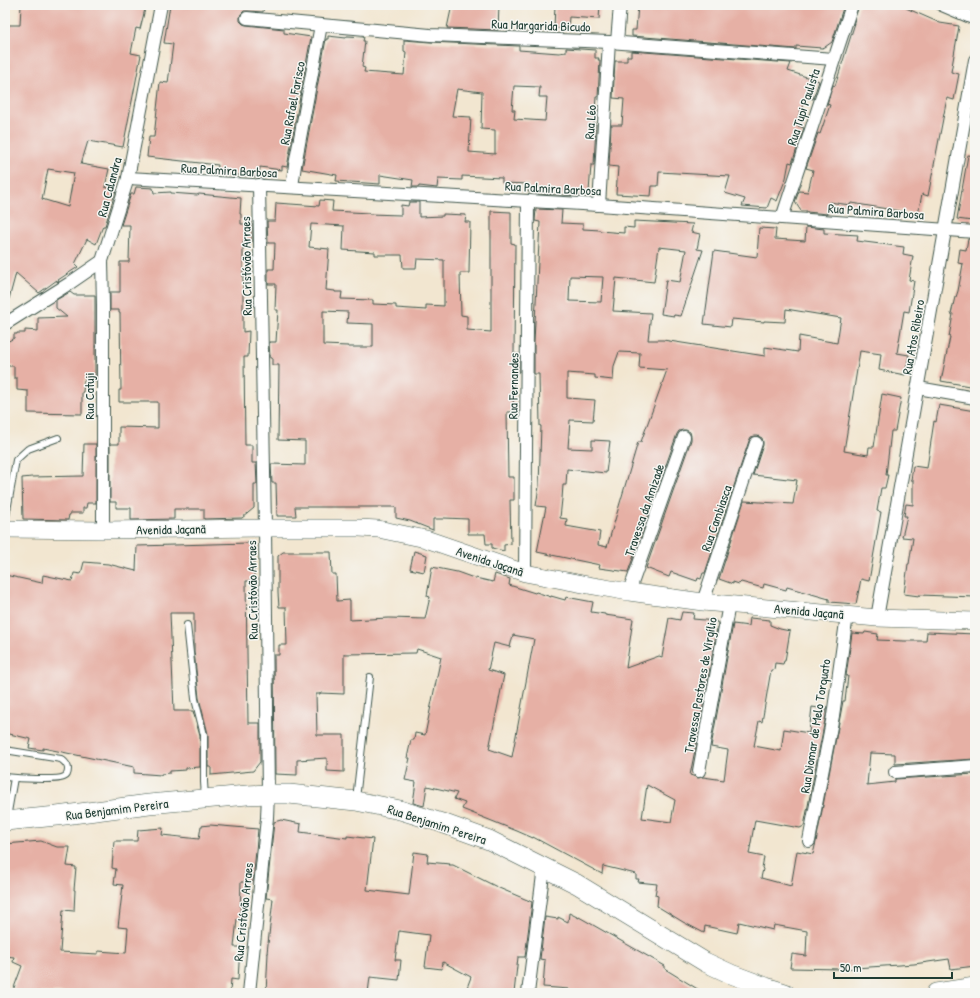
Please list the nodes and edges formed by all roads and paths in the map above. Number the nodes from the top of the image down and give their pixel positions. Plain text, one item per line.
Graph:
1 (161, 5) edge
2 (620, 5) edge
3 (852, 5) edge
4 (942, 5) edge
5 (247, 18) dead end
6 (975, 19) edge
7 (321, 25) junction
8 (613, 42) junction
9 (834, 59) junction
10 (975, 60) edge
11 (128, 178) junction
12 (259, 185) junction
13 (292, 187) junction
14 (528, 201) junction
15 (599, 205) junction
16 (782, 218) junction
17 (945, 230) junction
18 (975, 232) edge
19 (102, 261) junction
20 (5, 324) edge
21 (918, 388) junction
22 (975, 398) edge
23 (684, 437) dead end
24 (58, 438) dead end
25 (756, 444) dead end
26 (265, 528) junction
27 (5, 529) edge
28 (103, 530) junction
29 (525, 572) junction
30 (629, 592) junction
31 (703, 602) junction
32 (729, 604) junction
33 (847, 615) junction
34 (877, 618) junction
35 (975, 621) edge
36 (187, 625) dead end
37 (370, 677) dead end
38 (5, 750) edge
39 (975, 766) edge
40 (699, 771) dead end
41 (895, 772) dead end
42 (5, 777) edge
43 (14, 778) junction
44 (268, 794) junction
45 (205, 798) junction
46 (356, 801) junction
47 (6, 821) edge
48 (809, 841) dead end
49 (544, 867) junction
50 (975, 987) edge
51 (249, 993) edge
52 (528, 993) edge
53 (784, 993) edge
54 (936, 993) edge

1 - 11 street, Rua Calandra
2 - 8 street, Rua Léo
3 - 9 street, Rua Tupi Paulista
4 - 6 street
5 - 7 street, Rua Margarida Bicudo
7 - 8 street, Rua Margarida Bicudo
7 - 13 street, Rua Rafael Farisco
8 - 9 street, Rua Margarida Bicudo
8 - 15 street, Rua Léo
9 - 16 street, Rua Tupi Paulista
10 - 17 street, Rua Atos Ribeiro
11 - 12 street, Rua Palmira Barbosa
11 - 19 street, Rua Calandra
12 - 13 street, Rua Palmira Barbosa
12 - 26 street, Rua Cristóvão Arraes
13 - 14 street, Rua Palmira Barbosa
14 - 15 street, Rua Palmira Barbosa
14 - 29 street, Rua Fernandes
15 - 16 street, Rua Palmira Barbosa
16 - 17 street, Rua Palmira Barbosa
17 - 18 street, Rua Palmira Barbosa
17 - 21 street, Rua Atos Ribeiro
19 - 20 street
19 - 28 street, Rua Catuji
21 - 22 street
21 - 34 street, Rua Atos Ribeiro
23 - 30 street, Travessa da Amizade
24 - 27 lane
25 - 31 street, Rua Cambiasca
26 - 28 street, Avenida Jaçanã
26 - 29 street, Avenida Jaçanã
26 - 44 street, Rua Cristóvão Arraes
27 - 28 street, Avenida Jaçanã
29 - 30 street, Avenida Jaçanã
30 - 31 street, Avenida Jaçanã
31 - 32 street, Avenida Jaçanã
32 - 33 street, Avenida Jaçanã
32 - 40 street, Travessa Pastores de Virgílio
33 - 34 street, Avenida Jaçanã
33 - 48 street, Rua Diomar de Melo Torquato
34 - 35 street, Avenida Jaçanã
36 - 45 lane
37 - 46 lane
38 - 43 lane
39 - 41 street
42 - 43 lane
43 - 47 lane
44 - 45 main road, Rua Benjamim Pereira
44 - 46 main road, Rua Benjamim Pereira
44 - 51 street, Rua Cristóvão Arraes
45 - 47 main road, Rua Benjamim Pereira
46 - 49 main road, Rua Benjamim Pereira
49 - 52 street
49 - 53 main road, Rua Benjamim Pereira
50 - 54 main road

